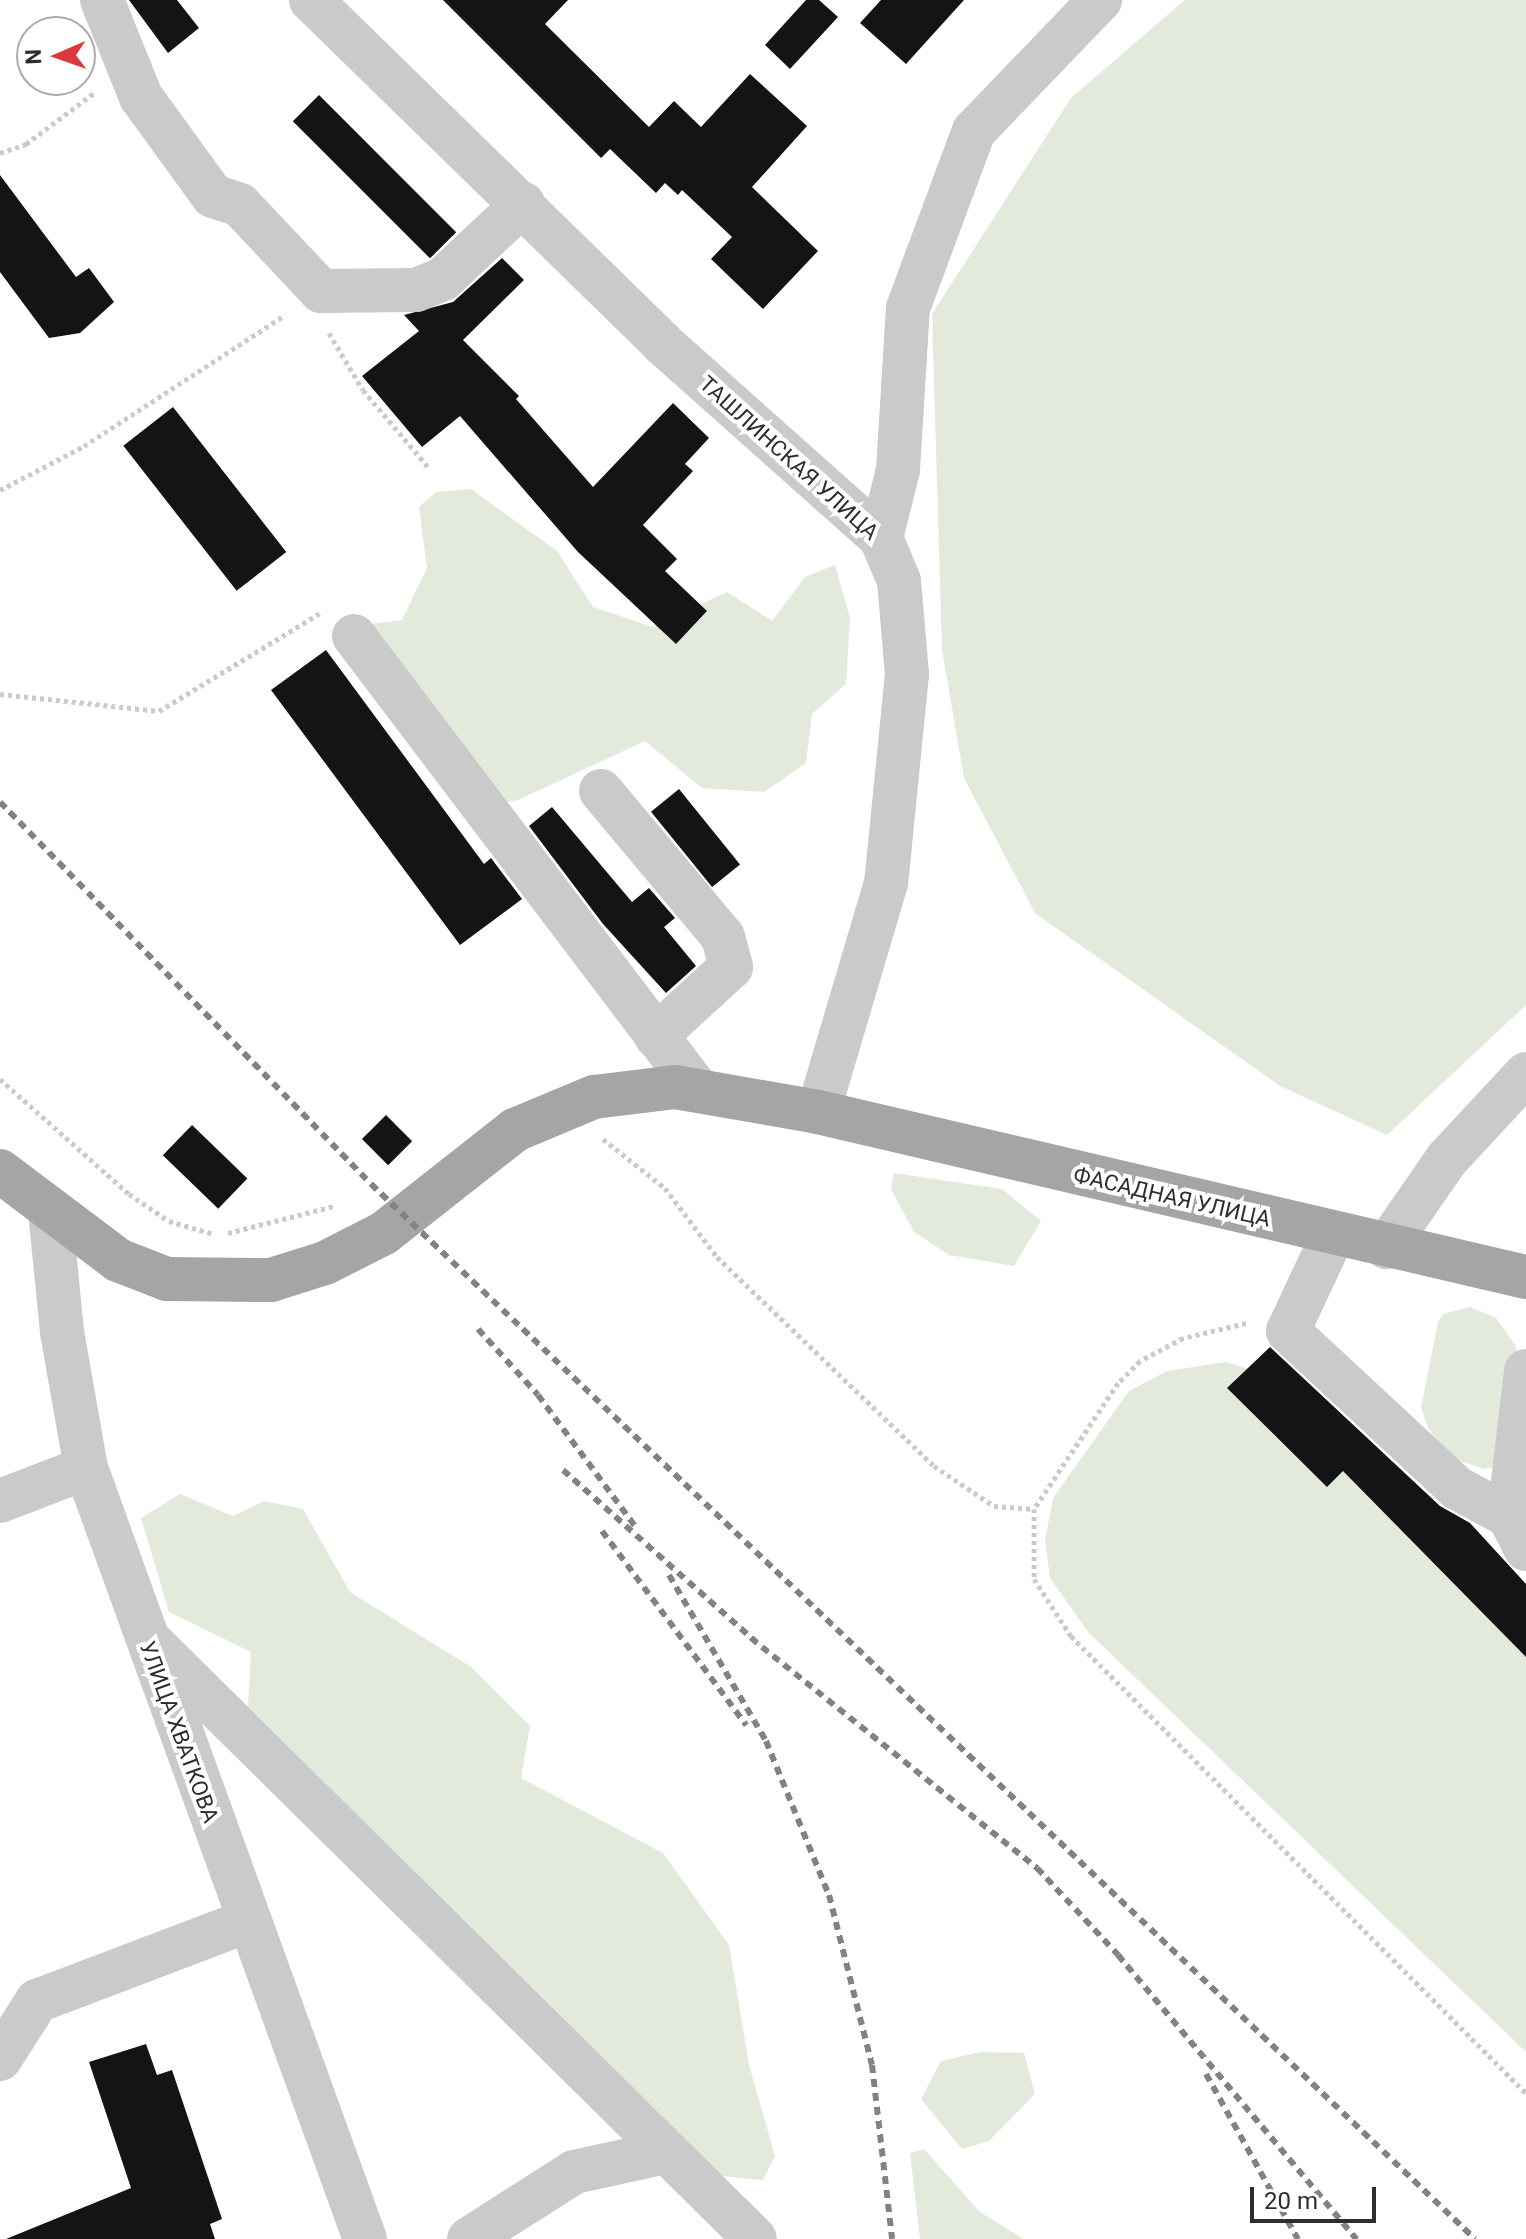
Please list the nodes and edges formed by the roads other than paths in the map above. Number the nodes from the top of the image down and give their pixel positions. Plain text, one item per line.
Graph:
1 (102, 0) edge
2 (311, 0) edge
3 (1100, 0) edge
4 (523, 204) junction
5 (881, 538) junction
6 (354, 636) road end
7 (601, 791) dead end
8 (656, 1036) junction
9 (1526, 1074) edge
10 (698, 1090) junction
11 (818, 1112) junction
12 (0, 1171) edge
13 (50, 1211) junction
14 (1333, 1235) junction
15 (1386, 1247) junction
16 (1526, 1277) edge
17 (1526, 1371) edge
18 (86, 1468) junction
19 (0, 1501) edge
20 (1518, 1532) edge
21 (143, 1634) junction
22 (248, 1921) junction
23 (0, 2059) edge
24 (666, 2152) junction
25 (365, 2239) edge
26 (469, 2239) edge
27 (755, 2239) edge

1 - 4 street
2 - 4 street, ТАШЛИНСКАЯ УЛИЦА
3 - 5 street
4 - 5 street, ТАШЛИНСКАЯ УЛИЦА
5 - 11 street, ТАШЛИНСКАЯ УЛИЦА
6 - 8 street
7 - 8 street
8 - 10 street
9 - 15 street
10 - 11 main road, ФАСАДНАЯ УЛИЦА
10 - 13 main road, ФАСАДНАЯ УЛИЦА
11 - 14 main road, ФАСАДНАЯ УЛИЦА
12 - 13 main road, ФАСАДНАЯ УЛИЦА
13 - 18 street, УЛИЦА ХВАТКОВА
14 - 15 main road, ФАСАДНАЯ УЛИЦА
14 - 20 street
15 - 16 main road, ФАСАДНАЯ УЛИЦА
17 - 20 street
18 - 19 street
18 - 21 street, УЛИЦА ХВАТКОВА
21 - 22 street, УЛИЦА ХВАТКОВА
21 - 24 street
22 - 23 street
22 - 25 street, УЛИЦА ХВАТКОВА
24 - 26 street
24 - 27 street

